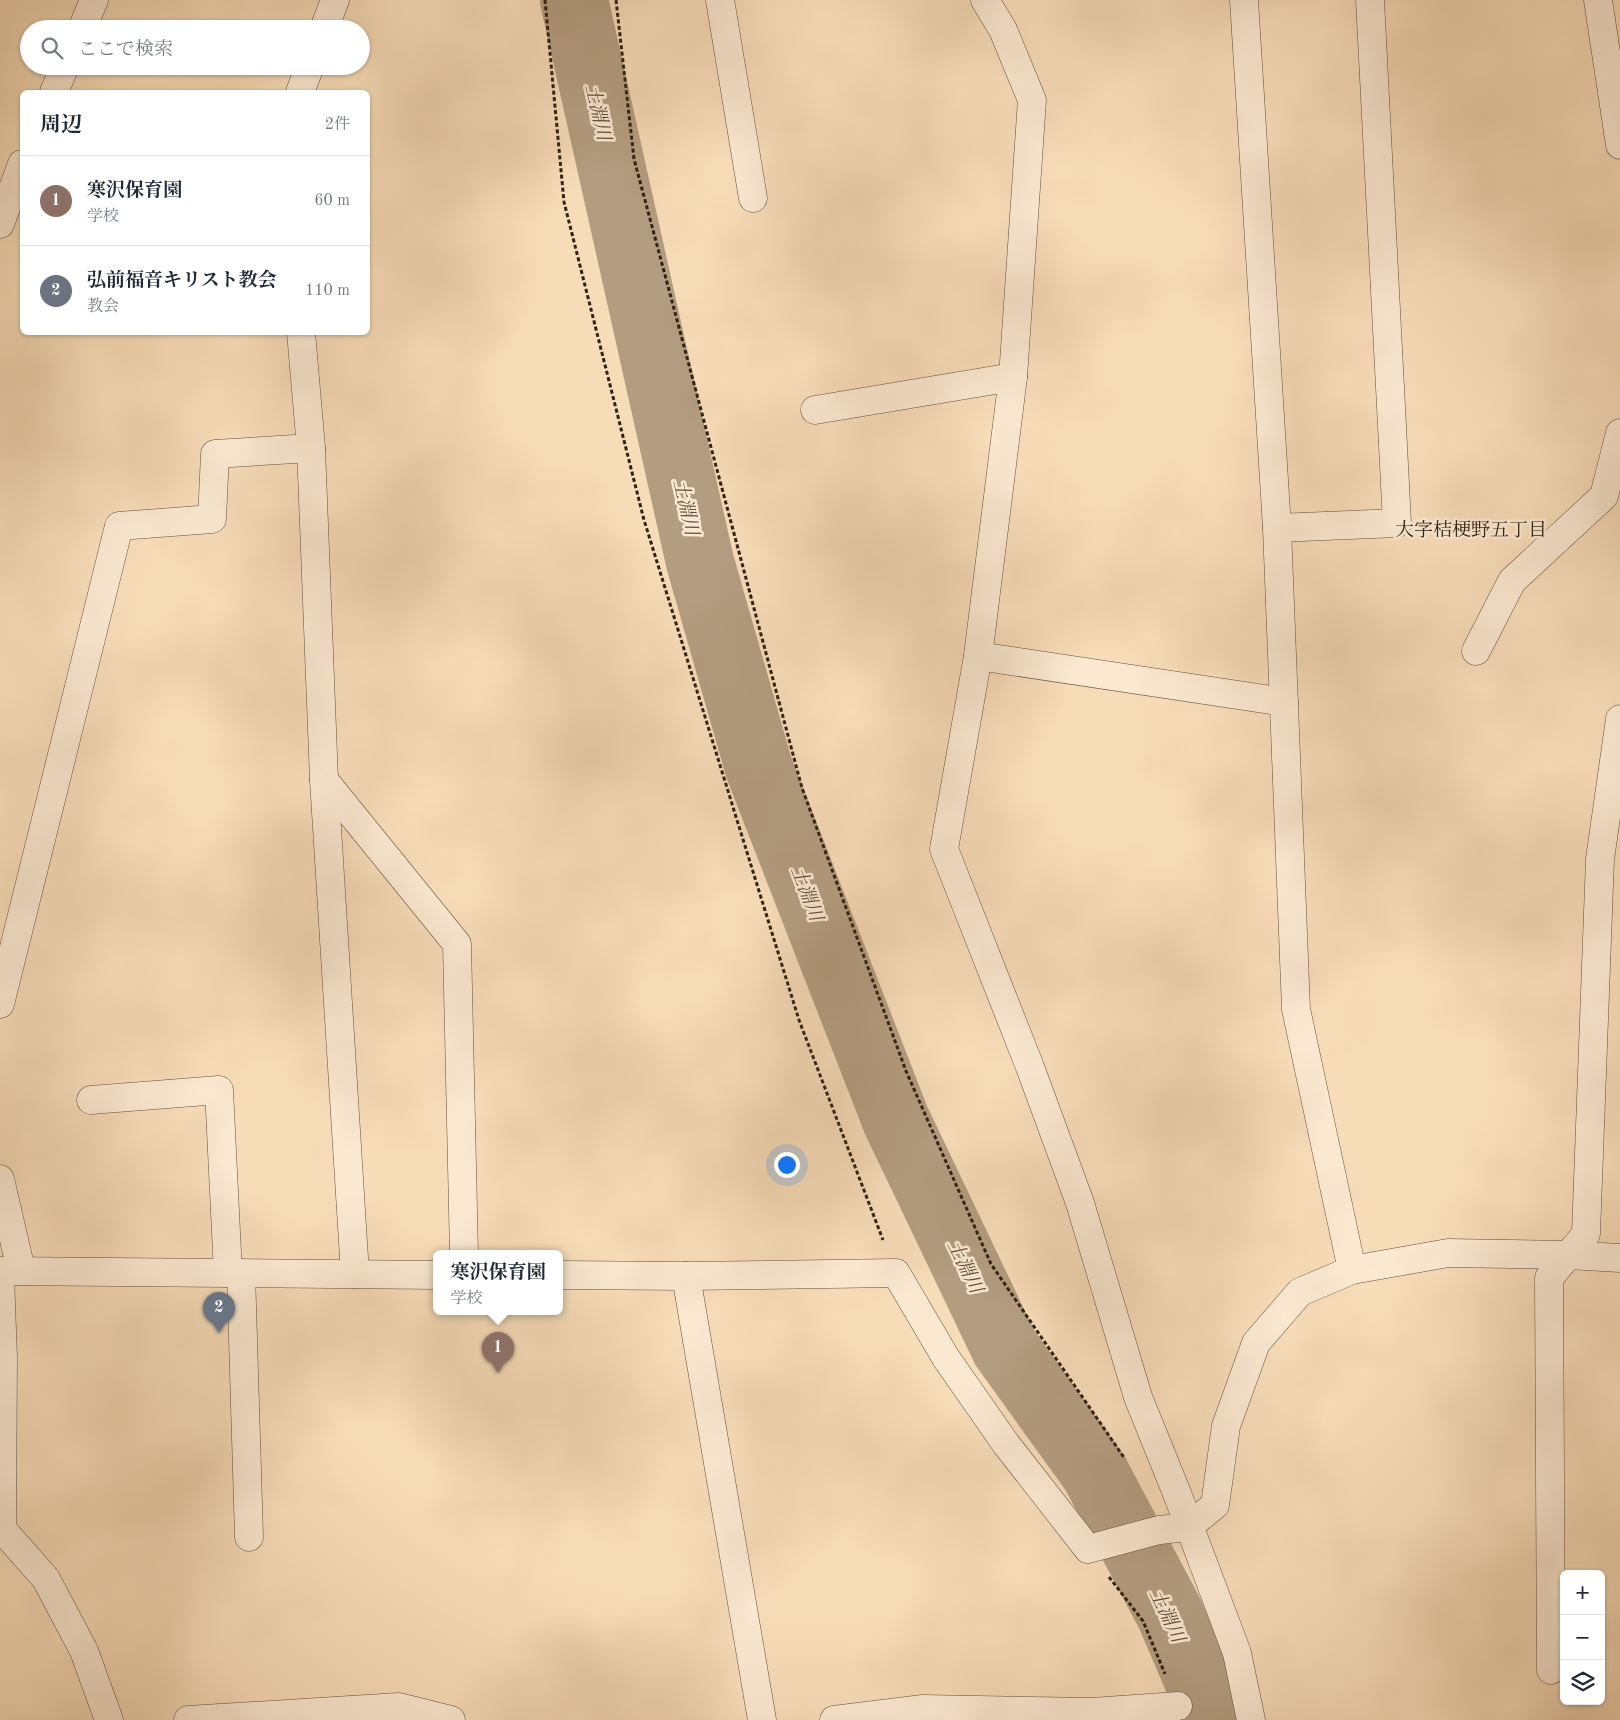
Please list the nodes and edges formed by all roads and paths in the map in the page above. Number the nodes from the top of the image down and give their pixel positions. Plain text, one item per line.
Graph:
1 (94, 0) edge
2 (335, 0) edge
3 (546, 0) edge
4 (616, 0) edge
5 (720, 0) edge
6 (985, 0) edge
7 (1244, 0) edge
8 (1370, 0) edge
9 (1598, 0) edge
10 (86, 20) edge
11 (327, 20) edge
12 (61, 75) edge
13 (307, 75) edge
14 (55, 90) edge
15 (301, 90) edge
16 (1620, 145) edge
17 (20, 169) edge
18 (753, 198) dead end
19 (0, 224) edge
20 (302, 335) edge
21 (1013, 377) junction
22 (815, 410) dead end
23 (1620, 433) edge
24 (311, 448) junction
25 (1612, 495) edge
26 (1277, 528) junction
27 (1476, 651) dead end
28 (978, 656) junction
29 (1284, 702) junction
30 (1620, 720) edge
31 (324, 780) junction
32 (0, 1004) edge
33 (90, 1100) dead end
34 (0, 1179) edge
35 (464, 1250) edge
36 (1568, 1255) junction
37 (1620, 1258) edge
38 (1352, 1270) junction
39 (7, 1272) edge
40 (234, 1273) junction
41 (896, 1273) junction
42 (355, 1274) junction
43 (433, 1274) edge
44 (563, 1275) edge
45 (686, 1276) junction
46 (1130, 1467) dead end
47 (1188, 1527) junction
48 (249, 1537) dead end
49 (1094, 1547) junction
50 (1551, 1670) dead end
51 (1178, 1706) joint
52 (109, 1720) edge
53 (188, 1720) edge
54 (451, 1720) edge
55 (762, 1720) edge
56 (834, 1720) edge
57 (1251, 1720) edge

1 - 10 street
2 - 11 street
3 - 41 path
4 - 46 path
5 - 18 street
6 - 21 street
7 - 26 street
8 - 26 street
9 - 16 street
12 - 14 street
13 - 15 street
17 - 19 street
20 - 24 street
21 - 22 street
21 - 28 street
23 - 25 street
24 - 31 street
24 - 32 street
25 - 27 street
26 - 29 street
28 - 29 street
28 - 47 street
29 - 38 street
30 - 36 street
31 - 35 street
31 - 42 street
33 - 40 street
34 - 39 street
36 - 37 street
36 - 38 street
36 - 50 street
38 - 47 street
39 - 40 street
39 - 52 street
40 - 42 street
40 - 48 street
41 - 45 street
41 - 49 street
42 - 43 street
44 - 45 street
45 - 55 street
47 - 49 street
47 - 57 street
49 - 51 path
51 - 56 street
53 - 54 street

